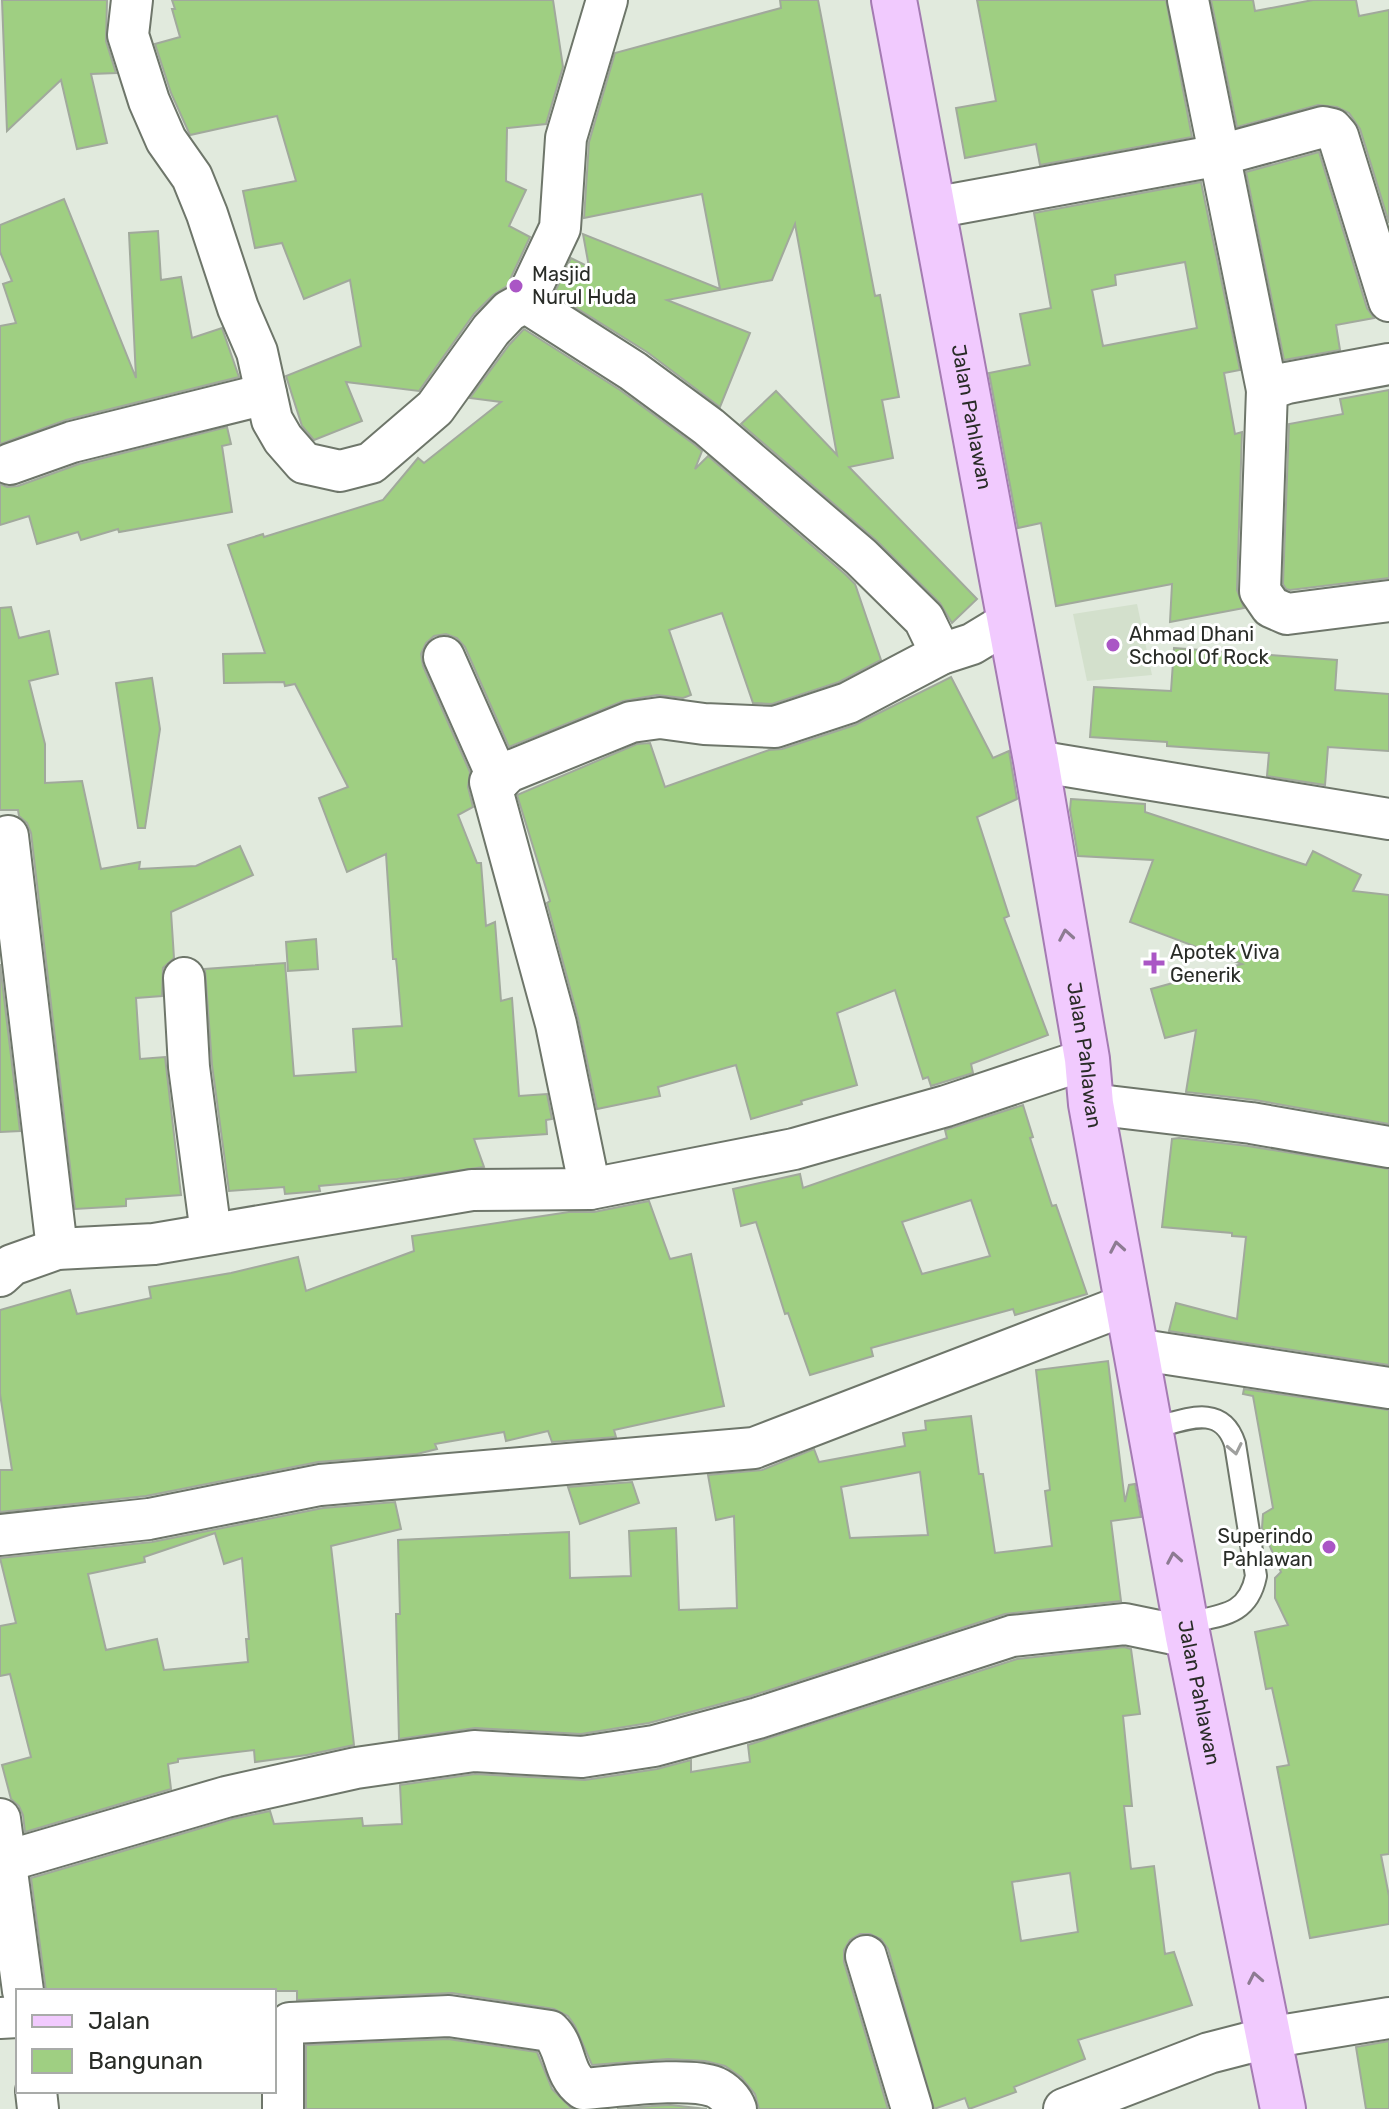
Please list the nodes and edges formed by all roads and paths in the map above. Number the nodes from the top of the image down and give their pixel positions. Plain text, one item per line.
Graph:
1 (132, 0) edge
2 (607, 0) edge
3 (894, 0) edge
4 (1188, 0) edge
5 (1220, 155) junction
6 (933, 208) junction
7 (1389, 301) edge
8 (525, 302) junction
9 (1389, 364) edge
10 (1267, 390) junction
11 (266, 394) junction
12 (10, 464) dead end
13 (1389, 601) edge
14 (1010, 621) junction
15 (941, 654) junction
16 (444, 657) dead end
17 (1036, 761) junction
18 (499, 781) junction
19 (1389, 819) edge
20 (8, 836) dead end
21 (184, 978) dead end
22 (1087, 1059) junction
23 (1091, 1104) junction
24 (1389, 1147) edge
25 (590, 1189) junction
26 (211, 1234) junction
27 (57, 1249) junction
28 (0, 1276) edge
29 (1128, 1304) junction
30 (1135, 1349) junction
31 (1389, 1388) edge
32 (1150, 1429) junction
33 (0, 1535) edge
34 (1187, 1630) junction
35 (0, 1819) edge
36 (7, 1861) junction
37 (866, 1956) dead end
38 (23, 1989) edge
39 (1389, 2018) edge
40 (1267, 2038) junction
41 (283, 2109) edge
42 (736, 2109) edge
43 (912, 2109) edge
44 (1064, 2109) edge
45 (1283, 2109) edge

1 - 11 street
2 - 8 street
3 - 6 main road, Jalan Pahlawan
4 - 5 street
5 - 6 street
5 - 7 street
5 - 10 street
6 - 14 main road, Jalan Pahlawan
8 - 11 street
8 - 15 street
9 - 10 street
10 - 13 street
11 - 12 street
14 - 15 street
14 - 17 main road, Jalan Pahlawan
15 - 18 street
16 - 18 street
17 - 19 street
22 -> 17 main road, Jalan Pahlawan
18 - 25 street
20 - 27 street
21 - 26 street
22 - 23 main road, Jalan Pahlawan
22 - 25 street
23 - 24 street
29 -> 23 main road, Jalan Pahlawan
25 - 26 street
26 - 27 street
27 - 28 street
29 - 30 main road, Jalan Pahlawan
29 - 33 street
30 - 31 street
30 - 32 main road, Jalan Pahlawan
34 -> 32 main road, Jalan Pahlawan
32 -> 34 lane
34 - 36 street
40 -> 34 main road, Jalan Pahlawan
35 - 36 street
36 - 38 street
37 - 43 street
39 - 40 street
40 - 44 street
40 - 45 main road, Jalan Pahlawan
41 - 42 street

